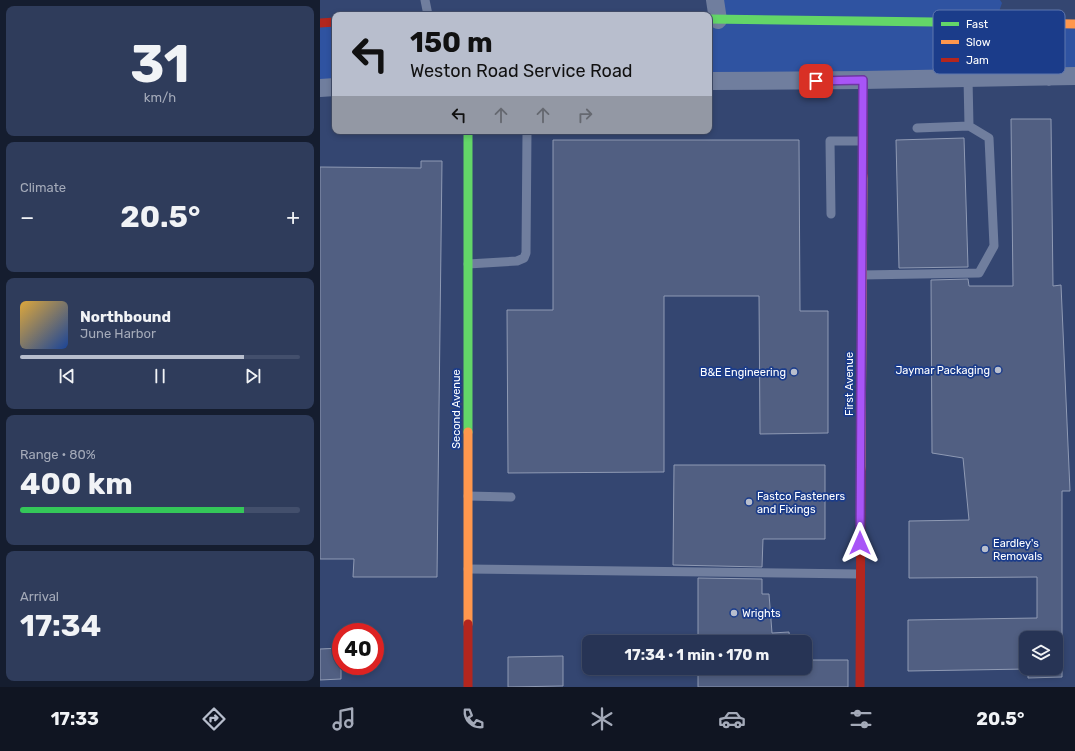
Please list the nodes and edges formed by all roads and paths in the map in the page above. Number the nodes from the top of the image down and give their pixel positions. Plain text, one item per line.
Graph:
1 (425, 0) edge
2 (715, 0) edge
3 (427, 12) edge
4 (713, 20) edge
5 (332, 22) edge
6 (320, 23) edge
7 (933, 23) edge
8 (1075, 76) edge
9 (1049, 77) joint
10 (968, 78) junction
11 (863, 80) junction
12 (712, 81) edge
13 (332, 87) edge
14 (320, 88) edge
15 (969, 126) junction
16 (917, 128) dead end
17 (468, 134) edge
18 (527, 134) edge
19 (862, 141) junction
20 (831, 214) dead end
21 (468, 264) junction
22 (862, 276) junction
23 (468, 496) junction
24 (511, 497) dead end
25 (468, 569) junction
26 (860, 574) junction
27 (468, 687) edge
28 (860, 687) edge

1 - 3 lane
2 - 4 street
4 - 7 street
5 - 6 street
8 - 9 street
9 - 10 street
10 - 11 street
10 - 15 lane
11 - 12 street
11 - 19 street, First Avenue
13 - 14 street
15 - 16 lane
15 - 22 lane
17 - 21 street, Second Avenue
18 - 21 lane
19 - 20 lane
19 - 22 street, First Avenue
21 - 23 street, Second Avenue
22 - 26 street, First Avenue
23 - 24 lane
23 - 25 street, Second Avenue
25 - 26 lane
25 - 27 street, Second Avenue
26 - 28 street, First Avenue

